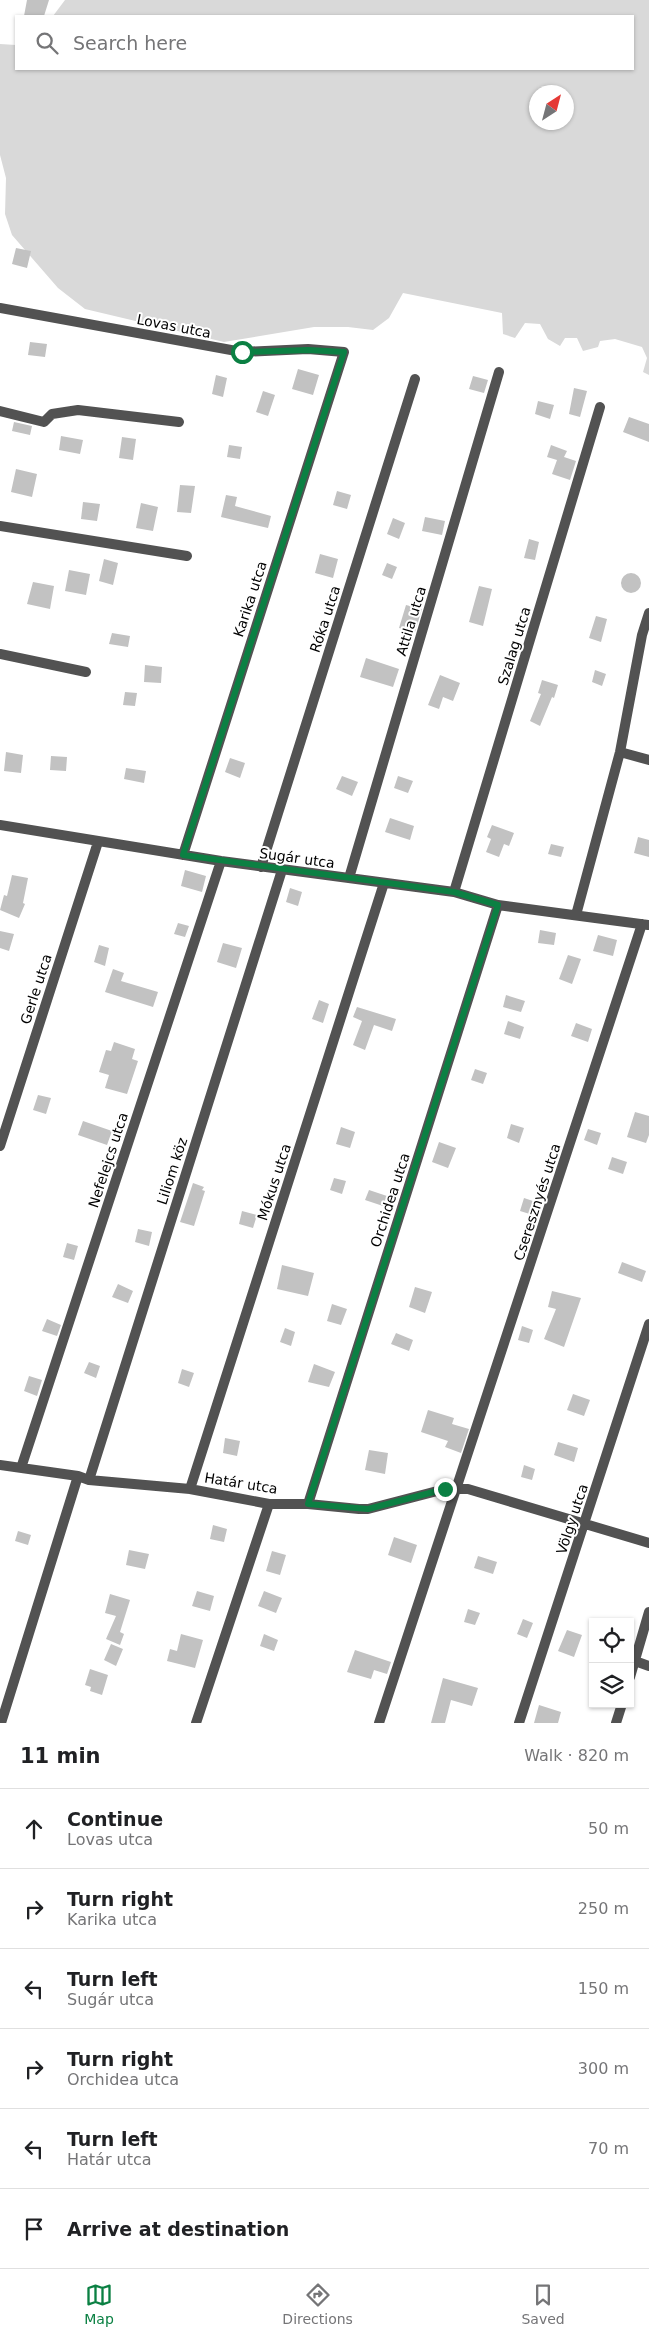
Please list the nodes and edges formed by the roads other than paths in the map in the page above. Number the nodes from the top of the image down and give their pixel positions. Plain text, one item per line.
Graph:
1 (0, 308) edge
2 (344, 352) joint
3 (499, 372) dead end
4 (415, 379) dead end
5 (600, 407) dead end
6 (0, 411) edge
7 (179, 422) dead end
8 (0, 526) edge
9 (187, 556) dead end
10 (649, 614) edge
11 (0, 654) edge
12 (86, 672) dead end
13 (620, 752) junction
14 (649, 760) edge
15 (0, 825) edge
16 (98, 842) junction
17 (183, 855) junction
18 (221, 861) junction
19 (261, 867) junction
20 (282, 870) junction
21 (349, 878) junction
22 (384, 884) junction
23 (454, 892) junction
24 (498, 905) junction
25 (576, 915) junction
26 (646, 925) edge
27 (0, 1146) edge
28 (649, 1324) edge
29 (0, 1465) edge
30 (22, 1468) junction
31 (78, 1476) junction
32 (88, 1480) junction
33 (457, 1488) junction
34 (190, 1489) junction
35 (269, 1504) junction
36 (308, 1504) junction
37 (585, 1523) junction
38 (649, 1544) edge
39 (649, 1612) edge
40 (635, 1661) junction
41 (634, 1664) edge
42 (649, 1666) edge
43 (621, 1708) edge
44 (1, 1723) edge
45 (196, 1723) edge
46 (379, 1723) edge
47 (519, 1723) edge
48 (616, 1723) edge

1 - 2 street, Lovas utca
2 - 17 street, Karika utca
3 - 21 street, Attila utca
4 - 19 street, Róka utca
5 - 23 street, Szalag utca
6 - 7 street
8 - 9 street
10 - 13 street
11 - 12 street
13 - 14 street
13 - 25 street
15 - 16 street, Sugár utca
16 - 17 street, Sugár utca
16 - 27 street, Gerle utca
17 - 18 street, Sugár utca
18 - 19 street, Sugár utca
18 - 30 street, Nefelejcs utca
19 - 20 street, Sugár utca
20 - 21 street, Sugár utca
20 - 32 street, Liliom köz
21 - 22 street, Sugár utca
22 - 23 street, Sugár utca
22 - 34 street, Mókus utca
23 - 24 street, Sugár utca
24 - 25 street, Sugár utca
24 - 36 street, Orchidea utca
25 - 26 street, Sugár utca
26 - 33 street, Cseresznyés utca
28 - 37 street, Völgy utca
29 - 30 street, Határ utca
30 - 31 street, Határ utca
31 - 32 street, Határ utca
31 - 44 street
32 - 34 street, Határ utca
33 - 36 street, Határ utca
33 - 37 street, Határ utca
33 - 46 street, Cseresznyés utca
34 - 35 street, Határ utca
35 - 36 street, Határ utca
35 - 45 street
37 - 38 street, Határ utca
37 - 47 street, Völgy utca
39 - 40 street
40 - 41 street
40 - 42 street
43 - 48 street

